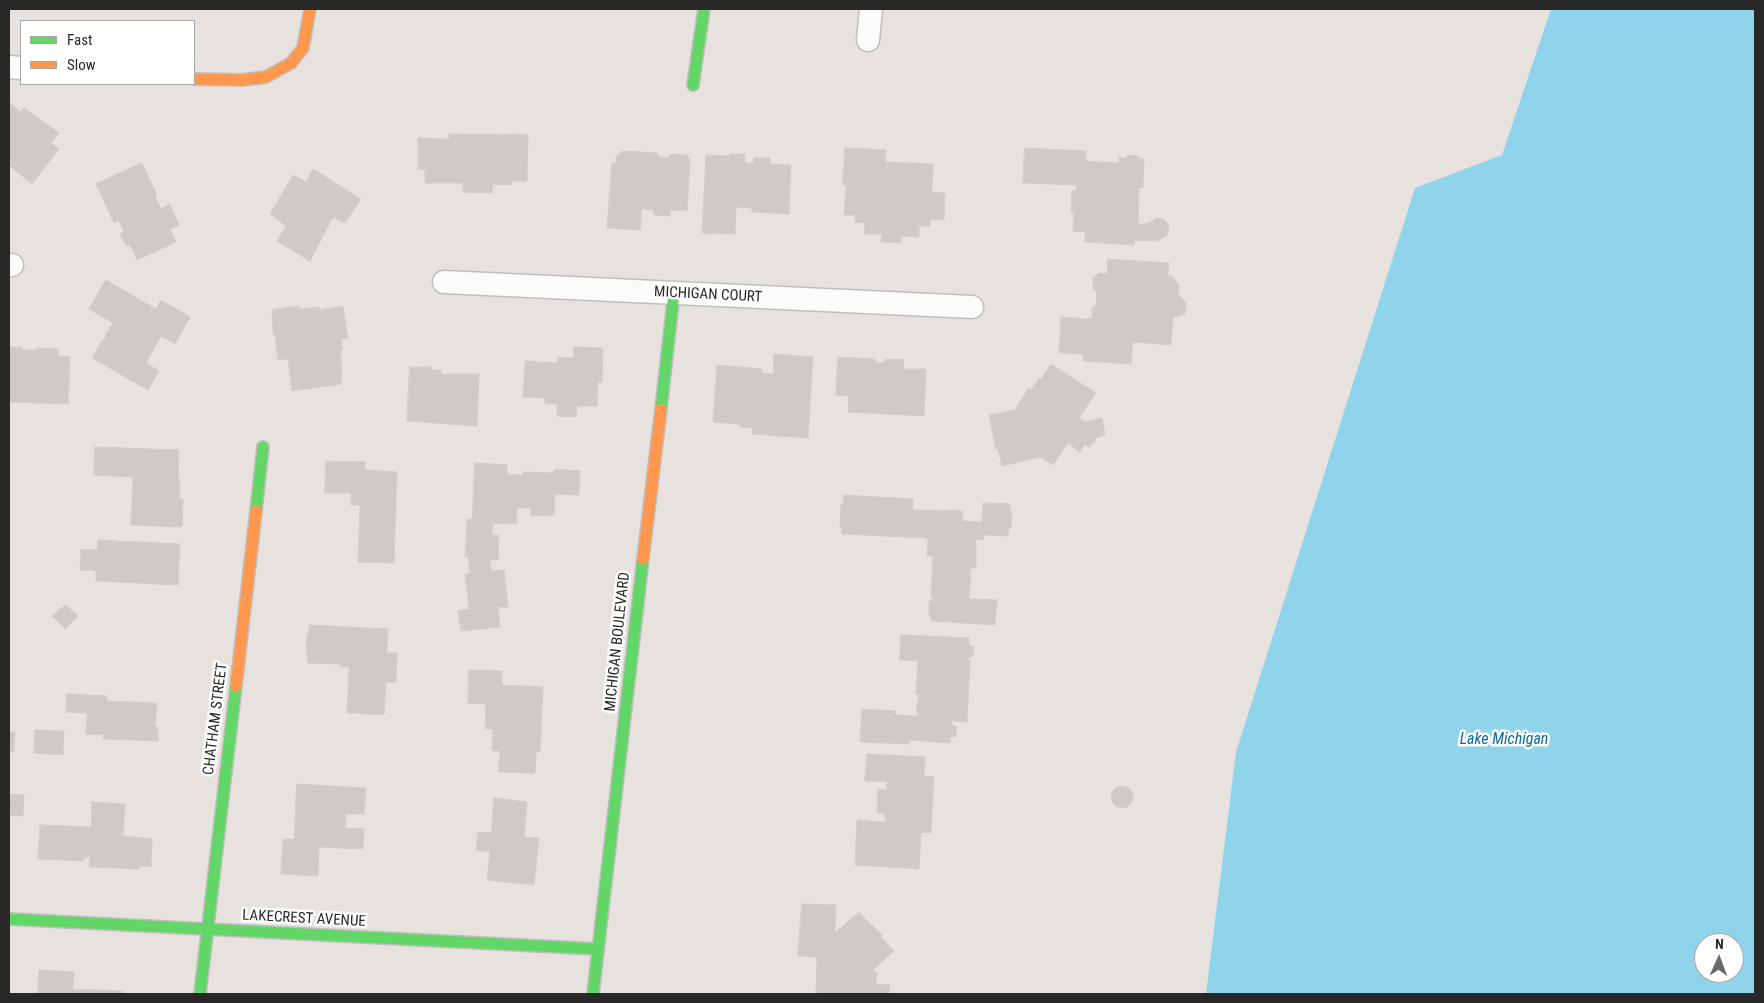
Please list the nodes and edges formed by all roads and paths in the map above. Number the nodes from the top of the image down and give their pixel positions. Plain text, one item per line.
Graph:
1 (310, 9) edge
2 (704, 9) edge
3 (871, 9) edge
4 (868, 40) dead end
5 (195, 79) edge
6 (693, 85) dead end
7 (444, 282) dead end
8 (674, 293) junction
9 (972, 308) dead end
10 (263, 447) dead end
11 (9, 920) edge
12 (207, 929) junction
13 (598, 950) junction
14 (200, 994) edge
15 (593, 994) edge

1 - 5 street
2 - 6 street
3 - 4 street
7 - 8 street, MICHIGAN COURT
8 - 9 street, MICHIGAN COURT
8 - 13 street, MICHIGAN BOULEVARD
10 - 12 street, CHATHAM STREET
11 - 12 street, LAKECREST AVENUE
12 - 13 street, LAKECREST AVENUE
12 - 14 street, CHATHAM STREET
13 - 15 street, MICHIGAN BOULEVARD

